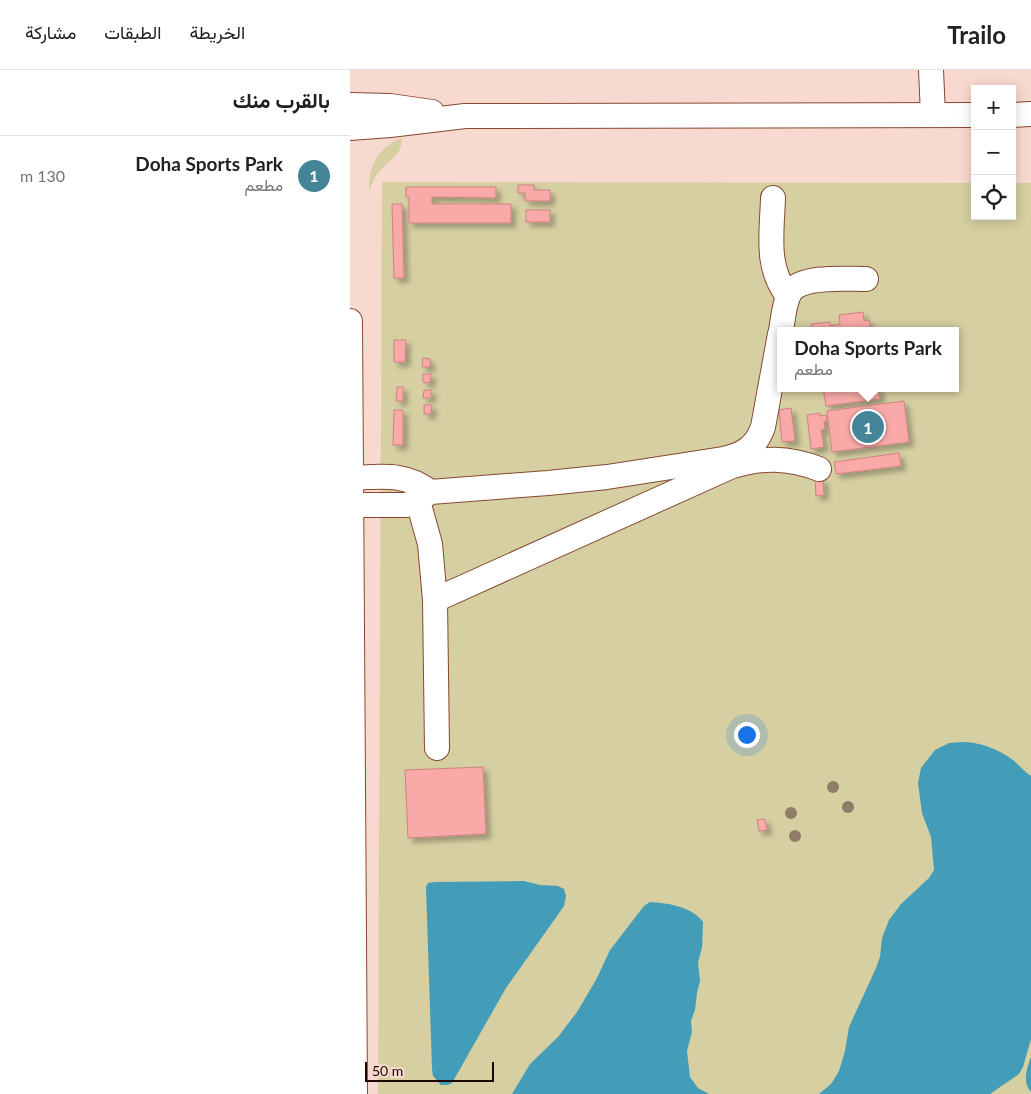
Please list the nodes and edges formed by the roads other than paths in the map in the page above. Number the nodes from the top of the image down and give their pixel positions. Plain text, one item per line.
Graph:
1 (931, 70) edge
2 (350, 104) edge
3 (1031, 114) edge
4 (933, 115) junction
5 (971, 115) edge
6 (1016, 115) edge
7 (451, 116) junction
8 (350, 128) edge
9 (773, 198) dead end
10 (866, 279) dead end
11 (788, 296) junction
12 (350, 321) edge
13 (782, 327) edge
14 (777, 353) edge
15 (666, 468) junction
16 (819, 469) dead end
17 (351, 478) edge
18 (673, 494) junction
19 (424, 497) junction
20 (351, 505) edge
21 (435, 600) junction
22 (437, 748) dead end
23 (355, 1094) edge

1 - 4 street
2 - 7 street
3 - 6 street
4 - 5 street
4 - 7 street
7 - 8 street
9 - 11 street
10 - 11 street
11 - 13 street
12 - 17 street
14 - 15 street
15 - 18 street
15 - 19 street
16 - 18 street
17 - 19 street
17 - 20 street
18 - 21 street
19 - 20 street
19 - 21 street
20 - 23 street
21 - 22 street

